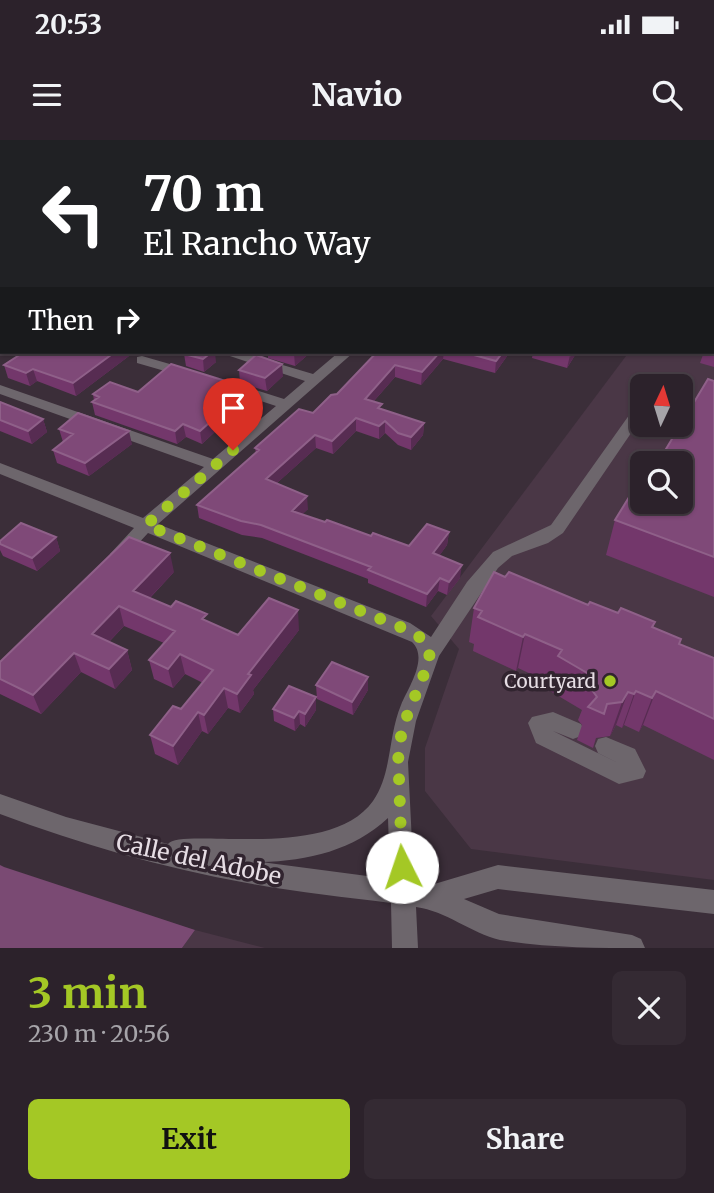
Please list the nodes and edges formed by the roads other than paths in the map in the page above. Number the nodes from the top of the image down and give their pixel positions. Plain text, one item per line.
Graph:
1 (232, 354) edge
2 (345, 354) edge
3 (142, 360) dead end
4 (315, 379) junction
5 (0, 389) edge
6 (286, 404) junction
7 (693, 404) edge
8 (714, 410) edge
9 (630, 424) edge
10 (215, 465) junction
11 (0, 468) edge
12 (146, 525) junction
13 (105, 568) edge
14 (430, 653) junction
15 (573, 730) dead end
16 (606, 746) dead end
17 (397, 762) junction
18 (0, 804) edge
19 (116, 842) junction
20 (403, 893) junction
21 (431, 897) junction
22 (714, 902) edge
23 (405, 948) edge
24 (632, 948) edge

1 - 4 street
2 - 4 street
3 - 6 street
4 - 6 street
5 - 10 street
6 - 10 street
7 - 8 street
9 - 14 street
10 - 12 street
11 - 12 street
12 - 13 street
12 - 14 street
14 - 17 street
15 - 16 street
17 - 19 street
17 - 20 street
18 - 19 street, Calle del Adobe
19 - 20 street, Calle del Adobe
20 - 21 street, Calle del Adobe
20 - 23 street
21 - 22 street
21 - 24 street

